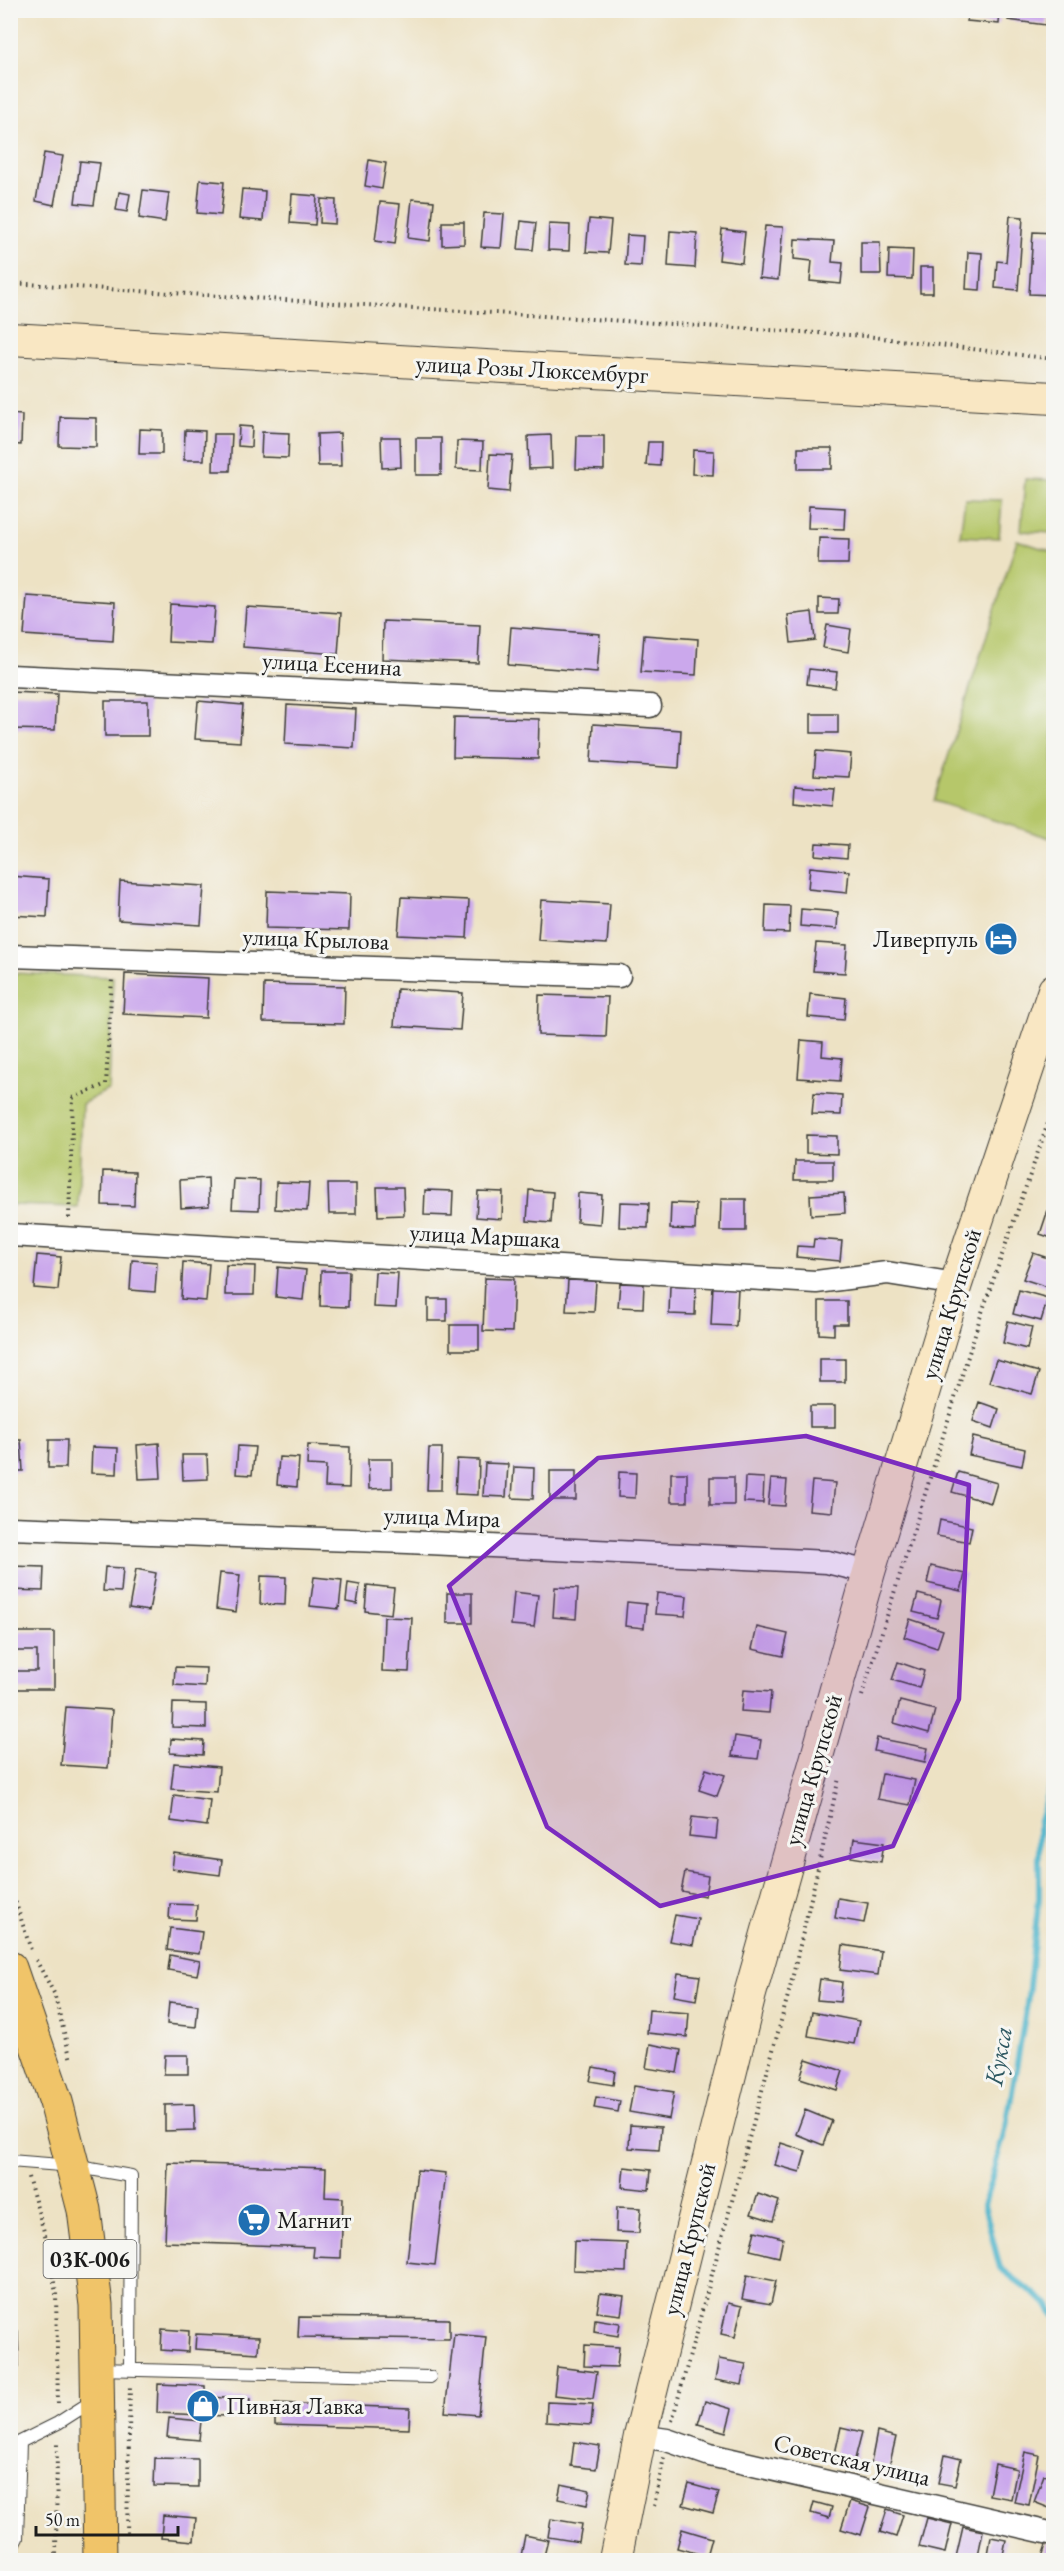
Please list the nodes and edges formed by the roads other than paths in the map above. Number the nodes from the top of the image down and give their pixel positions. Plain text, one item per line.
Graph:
1 (10, 339) edge
2 (1053, 398) edge
3 (10, 676) edge
4 (650, 706) dead end
5 (10, 956) edge
6 (619, 976) dead end
7 (1053, 990) edge
8 (10, 1235) edge
9 (956, 1284) junction
10 (10, 1528) edge
11 (869, 1572) junction
12 (10, 1968) edge
13 (10, 2161) edge
14 (73, 2166) junction
15 (130, 2369) junction
16 (430, 2377) dead end
17 (97, 2383) junction
18 (653, 2438) junction
19 (15, 2445) edge
20 (1053, 2534) edge
21 (10, 2551) edge
22 (100, 2560) edge
23 (615, 2560) edge

1 - 2 street, улица Розы Люксембург
3 - 4 street, улица Есенина
5 - 6 street, улица Крылова
7 - 9 street, улица Крупской
8 - 9 street, улица Маршака
9 - 11 street, улица Крупской
10 - 11 street, улица Мира
11 - 18 street, улица Крупской
12 - 14 main road, 03К-006
13 - 14 lane
14 - 15 lane
14 - 17 main road, 03К-006
15 - 16 lane
15 - 17 lane
17 - 19 lane
17 - 22 main road, 03К-006
18 - 20 street, Советская улица
18 - 23 street, улица Крупской
19 - 21 lane

